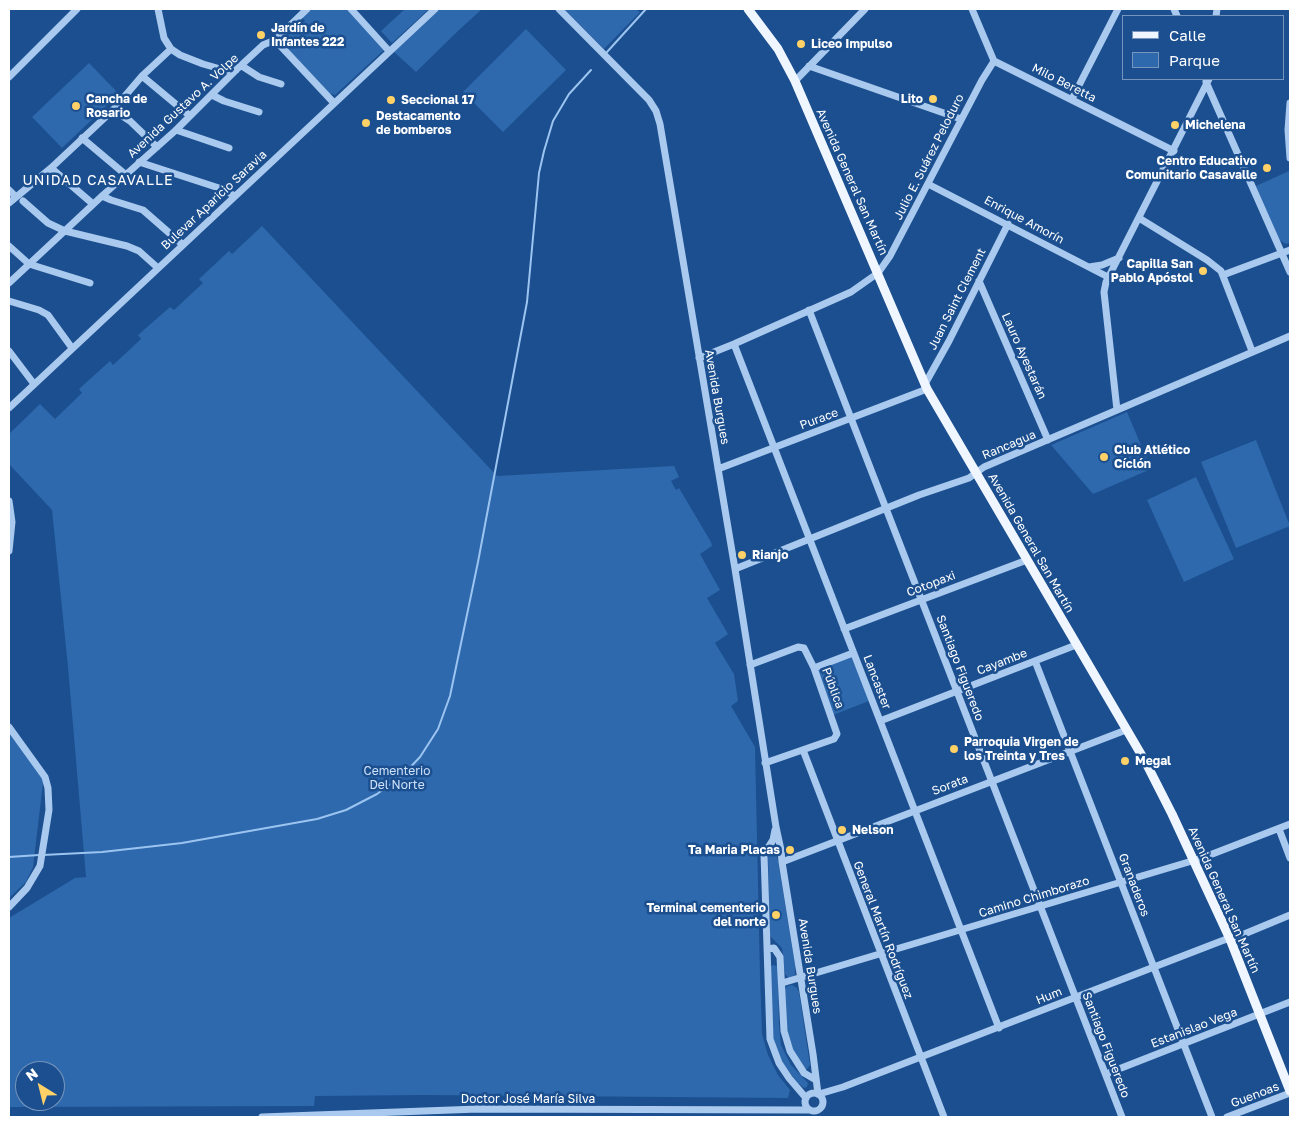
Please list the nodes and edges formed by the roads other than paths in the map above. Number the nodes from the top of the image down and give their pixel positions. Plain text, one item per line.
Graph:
1 (77, 9) edge
2 (158, 9) edge
3 (307, 9) edge
4 (351, 9) edge
5 (435, 9) edge
6 (559, 9) edge
7 (748, 9) edge
8 (865, 9) edge
9 (972, 9) edge
10 (1118, 9) edge
11 (275, 40) junction
12 (171, 49) junction
13 (389, 51) junction
14 (994, 61) junction
15 (809, 66) junction
16 (239, 68) junction
17 (142, 76) junction
18 (9, 77) edge
19 (794, 81) junction
20 (1207, 81) edge
21 (281, 84) dead end
22 (212, 95) junction
23 (1072, 99) junction
24 (334, 102) junction
25 (1290, 103) edge
26 (113, 110) junction
27 (259, 112) dead end
28 (190, 116) junction
29 (961, 118) junction
30 (176, 130) junction
31 (82, 138) junction
32 (1290, 141) edge
33 (157, 147) junction
34 (229, 148) dead end
35 (1174, 151) junction
36 (1290, 158) edge
37 (139, 162) junction
38 (50, 168) junction
39 (126, 175) junction
40 (928, 184) junction
41 (9, 190) edge
42 (102, 196) junction
43 (235, 196) junction
44 (19, 199) junction
45 (9, 203) edge
46 (93, 204) junction
47 (1139, 218) junction
48 (1008, 224) junction
49 (65, 231) junction
50 (182, 245) junction
51 (9, 246) edge
52 (1290, 250) edge
53 (1282, 253) junction
54 (1119, 258) junction
55 (29, 264) junction
56 (1089, 267) junction
57 (158, 268) junction
58 (1290, 272) edge
59 (878, 273) junction
60 (1224, 275) junction
61 (1108, 277) junction
62 (979, 281) junction
63 (9, 283) edge
64 (90, 283) dead end
65 (9, 301) edge
66 (810, 310) junction
67 (1290, 336) edge
68 (734, 344) junction
69 (72, 348) junction
70 (9, 351) edge
71 (1252, 352) junction
72 (699, 358) junction
73 (34, 384) junction
74 (926, 386) junction
75 (9, 408) edge
76 (1117, 410) junction
77 (852, 419) junction
78 (1048, 440) junction
79 (775, 447) junction
80 (718, 469) junction
81 (976, 473) junction
82 (9, 501) edge
83 (886, 508) junction
84 (810, 539) junction
85 (9, 551) edge
86 (1027, 560) junction
87 (735, 569) junction
88 (922, 600) junction
89 (844, 630) junction
90 (1076, 645) junction
91 (853, 653) junction
92 (1035, 661) junction
93 (750, 665) junction
94 (814, 668) junction
95 (957, 691) junction
96 (880, 721) junction
97 (9, 727) edge
98 (1126, 730) junction
99 (803, 750) junction
100 (1070, 752) junction
101 (765, 764) junction
102 (992, 781) junction
103 (914, 811) junction
104 (1290, 824) edge
105 (776, 827) junction
106 (1279, 828) junction
107 (837, 841) junction
108 (767, 850) junction
109 (1290, 858) edge
110 (781, 859) junction
111 (1194, 860) junction
112 (1121, 883) junction
113 (1040, 906) junction
114 (9, 907) edge
115 (1290, 915) edge
116 (960, 930) junction
117 (1230, 939) junction
118 (767, 949) junction
119 (881, 954) junction
120 (1154, 967) junction
121 (801, 978) junction
122 (782, 983) junction
123 (1076, 997) junction
124 (1290, 1002) edge
125 (1260, 1014) junction
126 (999, 1028) junction
127 (1184, 1044) junction
128 (921, 1057) junction
129 (1106, 1074) junction
130 (816, 1080) junction
131 (844, 1087) junction
132 (1290, 1092) edge
133 (818, 1094) junction
134 (806, 1101) junction
135 (823, 1102) junction
136 (794, 1111) junction
137 (812, 1114) edge
138 (262, 1117) edge
139 (944, 1117) edge
140 (1122, 1117) edge
141 (1212, 1117) edge
142 (1227, 1117) edge

1 - 18 street
2 - 12 street
3 - 11 street, Avenida Gustavo A. Volpe
4 - 13 street
5 - 13 street, Bulevar Aparicio Saravia
6 - 72 street, Avenida Burgues
7 - 19 main road, Avenida General San Martín
8 - 15 street
9 - 14 street
10 - 23 street
11 - 16 street, Avenida Gustavo A. Volpe
11 - 24 street
12 - 16 street
12 - 17 street
13 - 24 street, Bulevar Aparicio Saravia
14 - 23 street, Milo Beretta
14 - 29 street, Julio E. Suárez Peloduro
15 - 19 street
15 - 29 street
16 - 21 street
16 - 22 street, Avenida Gustavo A. Volpe
17 - 26 street
17 - 28 street
19 - 59 main road, Avenida General San Martín
20 - 35 street
20 - 53 street
22 - 27 street
22 - 28 street, Avenida Gustavo A. Volpe
23 - 35 street, Milo Beretta
24 - 43 street, Bulevar Aparicio Saravia
25 - 32 street
26 - 31 street
26 - 33 street
28 - 30 street, Avenida Gustavo A. Volpe
29 - 40 street, Julio E. Suárez Peloduro
30 - 33 street, Avenida Gustavo A. Volpe
30 - 34 street
31 - 38 street
31 - 39 street
32 - 36 street
33 - 37 street, Avenida Gustavo A. Volpe
35 - 47 street
37 - 39 street, Avenida Gustavo A. Volpe
37 - 43 street
38 - 44 street
38 - 46 street
39 - 42 street, Avenida Gustavo A. Volpe
40 - 48 street, Enrique Amorín
40 - 59 street, Julio E. Suárez Peloduro
41 - 44 street
42 - 46 street, Avenida Gustavo A. Volpe
42 - 50 street
43 - 50 street, Bulevar Aparicio Saravia
44 - 45 street
44 - 49 street
46 - 49 street, Avenida Gustavo A. Volpe
47 - 54 street
47 - 60 street
48 - 56 street, Enrique Amorín
48 - 62 street, Juan Saint Clement
49 - 55 street, Avenida Gustavo A. Volpe
49 - 57 street
50 - 57 street, Bulevar Aparicio Saravia
51 - 55 street
52 - 53 street
53 - 58 street
53 - 60 street
54 - 56 street
54 - 61 street
55 - 63 street, Avenida Gustavo A. Volpe
55 - 64 street
56 - 61 street, Enrique Amorín
57 - 69 street, Bulevar Aparicio Saravia
59 - 66 street, Julio E. Suárez Peloduro
59 - 74 main road, Avenida General San Martín
60 - 71 street
61 - 76 street
62 - 74 street, Juan Saint Clement
62 - 78 street, Lauro Ayestarán
65 - 69 street
66 - 68 street, Julio E. Suárez Peloduro
66 - 77 street, Santiago Figueredo
67 - 71 street, Rancagua
68 - 72 street, Julio E. Suárez Peloduro
68 - 79 street, Lancaster
69 - 73 street, Bulevar Aparicio Saravia
70 - 73 street
71 - 76 street, Rancagua
72 - 80 street, Avenida Burgues
73 - 75 street, Bulevar Aparicio Saravia
74 - 77 street, Purace
74 - 81 main road, Avenida General San Martín
76 - 78 street, Rancagua
77 - 79 street, Purace
77 - 83 street, Santiago Figueredo
78 - 81 street, Rancagua
79 - 80 street, Purace
79 - 84 street, Lancaster
80 - 87 street, Avenida Burgues
81 - 83 street, Rancagua
81 - 86 main road, Avenida General San Martín
82 - 85 street
83 - 84 street, Rancagua
83 - 88 street, Santiago Figueredo
84 - 87 street, Rancagua
84 - 89 street, Lancaster
86 - 88 street, Cotopaxi
86 - 90 main road, Avenida General San Martín
87 - 93 street, Avenida Burgues
88 - 89 street, Cotopaxi
88 - 95 street, Santiago Figueredo
89 - 91 street, Lancaster
90 - 92 street, Cayambe
90 - 98 main road, Avenida General San Martín
91 - 94 street
91 - 96 street, Lancaster
92 - 95 street, Cayambe
92 - 100 street, Granaderos
93 - 94 street, Pública
93 - 101 street, Avenida Burgues
94 - 99 street, Pública
95 - 96 street, Cayambe
95 - 102 street, Santiago Figueredo
96 - 103 street, Lancaster
97 - 114 street
98 - 100 street, Sorata
98 - 111 main road, Avenida General San Martín
99 - 101 street
99 - 107 street, General Martín Rodríguez
100 - 102 street, Sorata
100 - 112 street, Granaderos
101 - 105 street, Avenida Burgues
102 - 103 street, Sorata
102 - 113 street, Santiago Figueredo
103 - 107 street, Sorata
103 - 116 street, Lancaster
104 - 106 street, Camino Chimborazo
105 - 108 street
105 - 110 street, Avenida Burgues
106 - 109 street
106 - 111 street, Camino Chimborazo
107 - 110 street, Sorata
107 - 119 street, General Martín Rodríguez
108 - 110 street
108 - 118 street
110 - 121 street, Avenida Burgues
111 - 112 street, Camino Chimborazo
111 - 117 main road, Avenida General San Martín
112 - 113 street, Camino Chimborazo
112 - 120 street, Granaderos
113 - 116 street, Camino Chimborazo
113 - 123 street, Santiago Figueredo
115 - 117 street, Hum
116 - 119 street, Camino Chimborazo
116 - 126 street, Lancaster
117 - 120 street, Hum
117 - 125 main road, Avenida General San Martín
118 - 122 street
118 - 134 street
119 - 121 street, Camino Chimborazo
119 - 128 street, General Martín Rodríguez
120 - 123 street, Hum
120 - 127 street, Granaderos
121 - 122 street, Camino Chimborazo
121 - 130 street, Avenida Burgues
122 - 130 street
123 - 126 street, Hum
123 - 129 street, Santiago Figueredo
124 - 125 street, Estanislao Vega
125 - 127 street, Estanislao Vega
125 - 132 main road, Avenida General San Martín
126 - 128 street, Hum
127 - 129 street, Estanislao Vega
127 - 141 street, Granaderos
128 - 131 street, Hum
128 - 139 street, General Martín Rodríguez
129 - 140 street, Santiago Figueredo
130 - 133 street, Avenida Burgues
131 - 133 street, Hum
131 - 135 street, Hum
132 - 142 street, Guenoas
133 - 134 street, Hum
133 - 135 street
134 - 136 street
134 - 137 street
135 - 137 street, Doctor José María Silva
136 - 137 street, Doctor José María Silva
136 - 138 street, Doctor José María Silva

